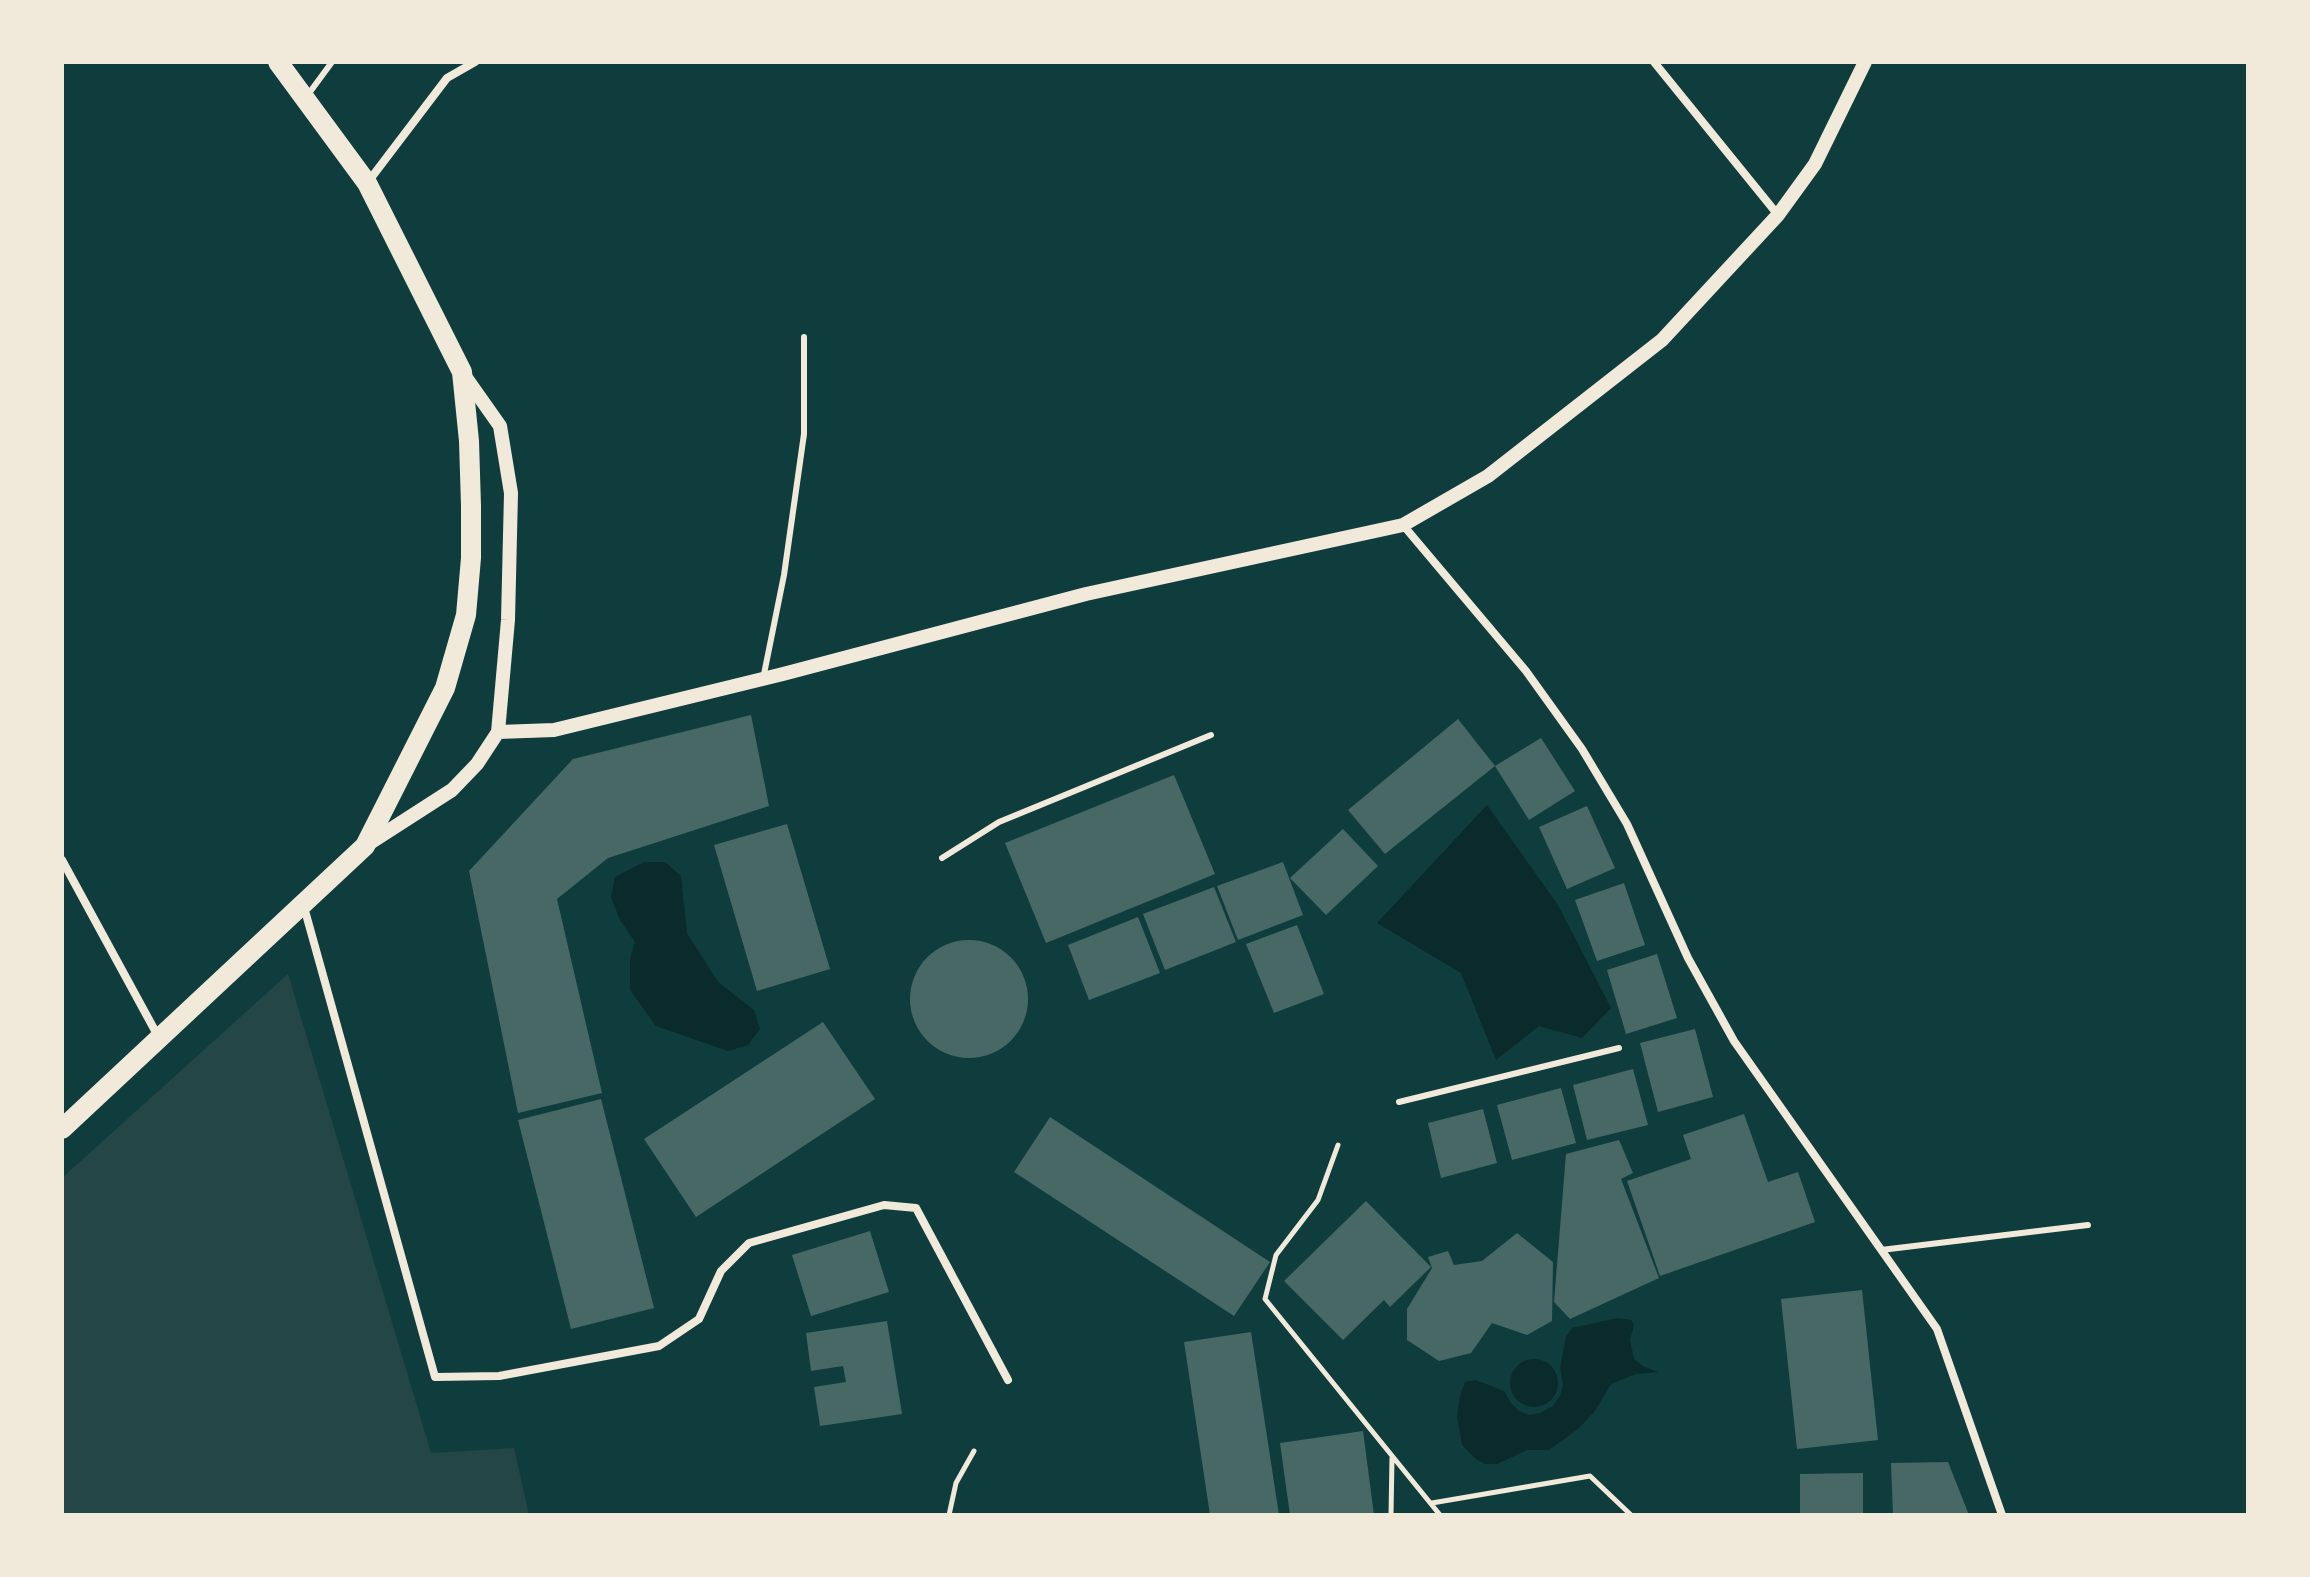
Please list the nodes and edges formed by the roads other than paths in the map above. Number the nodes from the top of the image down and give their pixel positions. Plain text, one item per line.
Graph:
1 (278, 62) edge
2 (332, 62) edge
3 (475, 62) edge
4 (1654, 62) edge
5 (1865, 62) edge
6 (305, 99) junction
7 (367, 183) junction
8 (1778, 215) junction
9 (804, 337) dead end
10 (462, 372) junction
11 (1403, 525) junction
12 (763, 679) junction
13 (498, 732) junction
14 (1211, 735) dead end
15 (365, 846) junction
16 (942, 858) dead end
17 (62, 860) edge
18 (303, 904) junction
19 (159, 1038) junction
20 (1619, 1048) dead end
21 (1399, 1102) dead end
22 (62, 1129) edge
23 (2088, 1225) dead end
24 (1881, 1250) junction
25 (1008, 1380) dead end
26 (2002, 1515) edge

1 - 6 main road
2 - 6 lane
3 - 7 street
4 - 8 street
5 - 8 street
6 - 7 main road
7 - 10 main road
8 - 11 street
9 - 12 lane
10 - 13 street
10 - 15 main road
11 - 12 street
11 - 24 street
12 - 13 street
13 - 15 street
14 - 16 lane
15 - 18 main road
17 - 19 street
18 - 19 main road
18 - 25 street
19 - 22 main road
20 - 21 lane
23 - 24 lane
24 - 26 street

